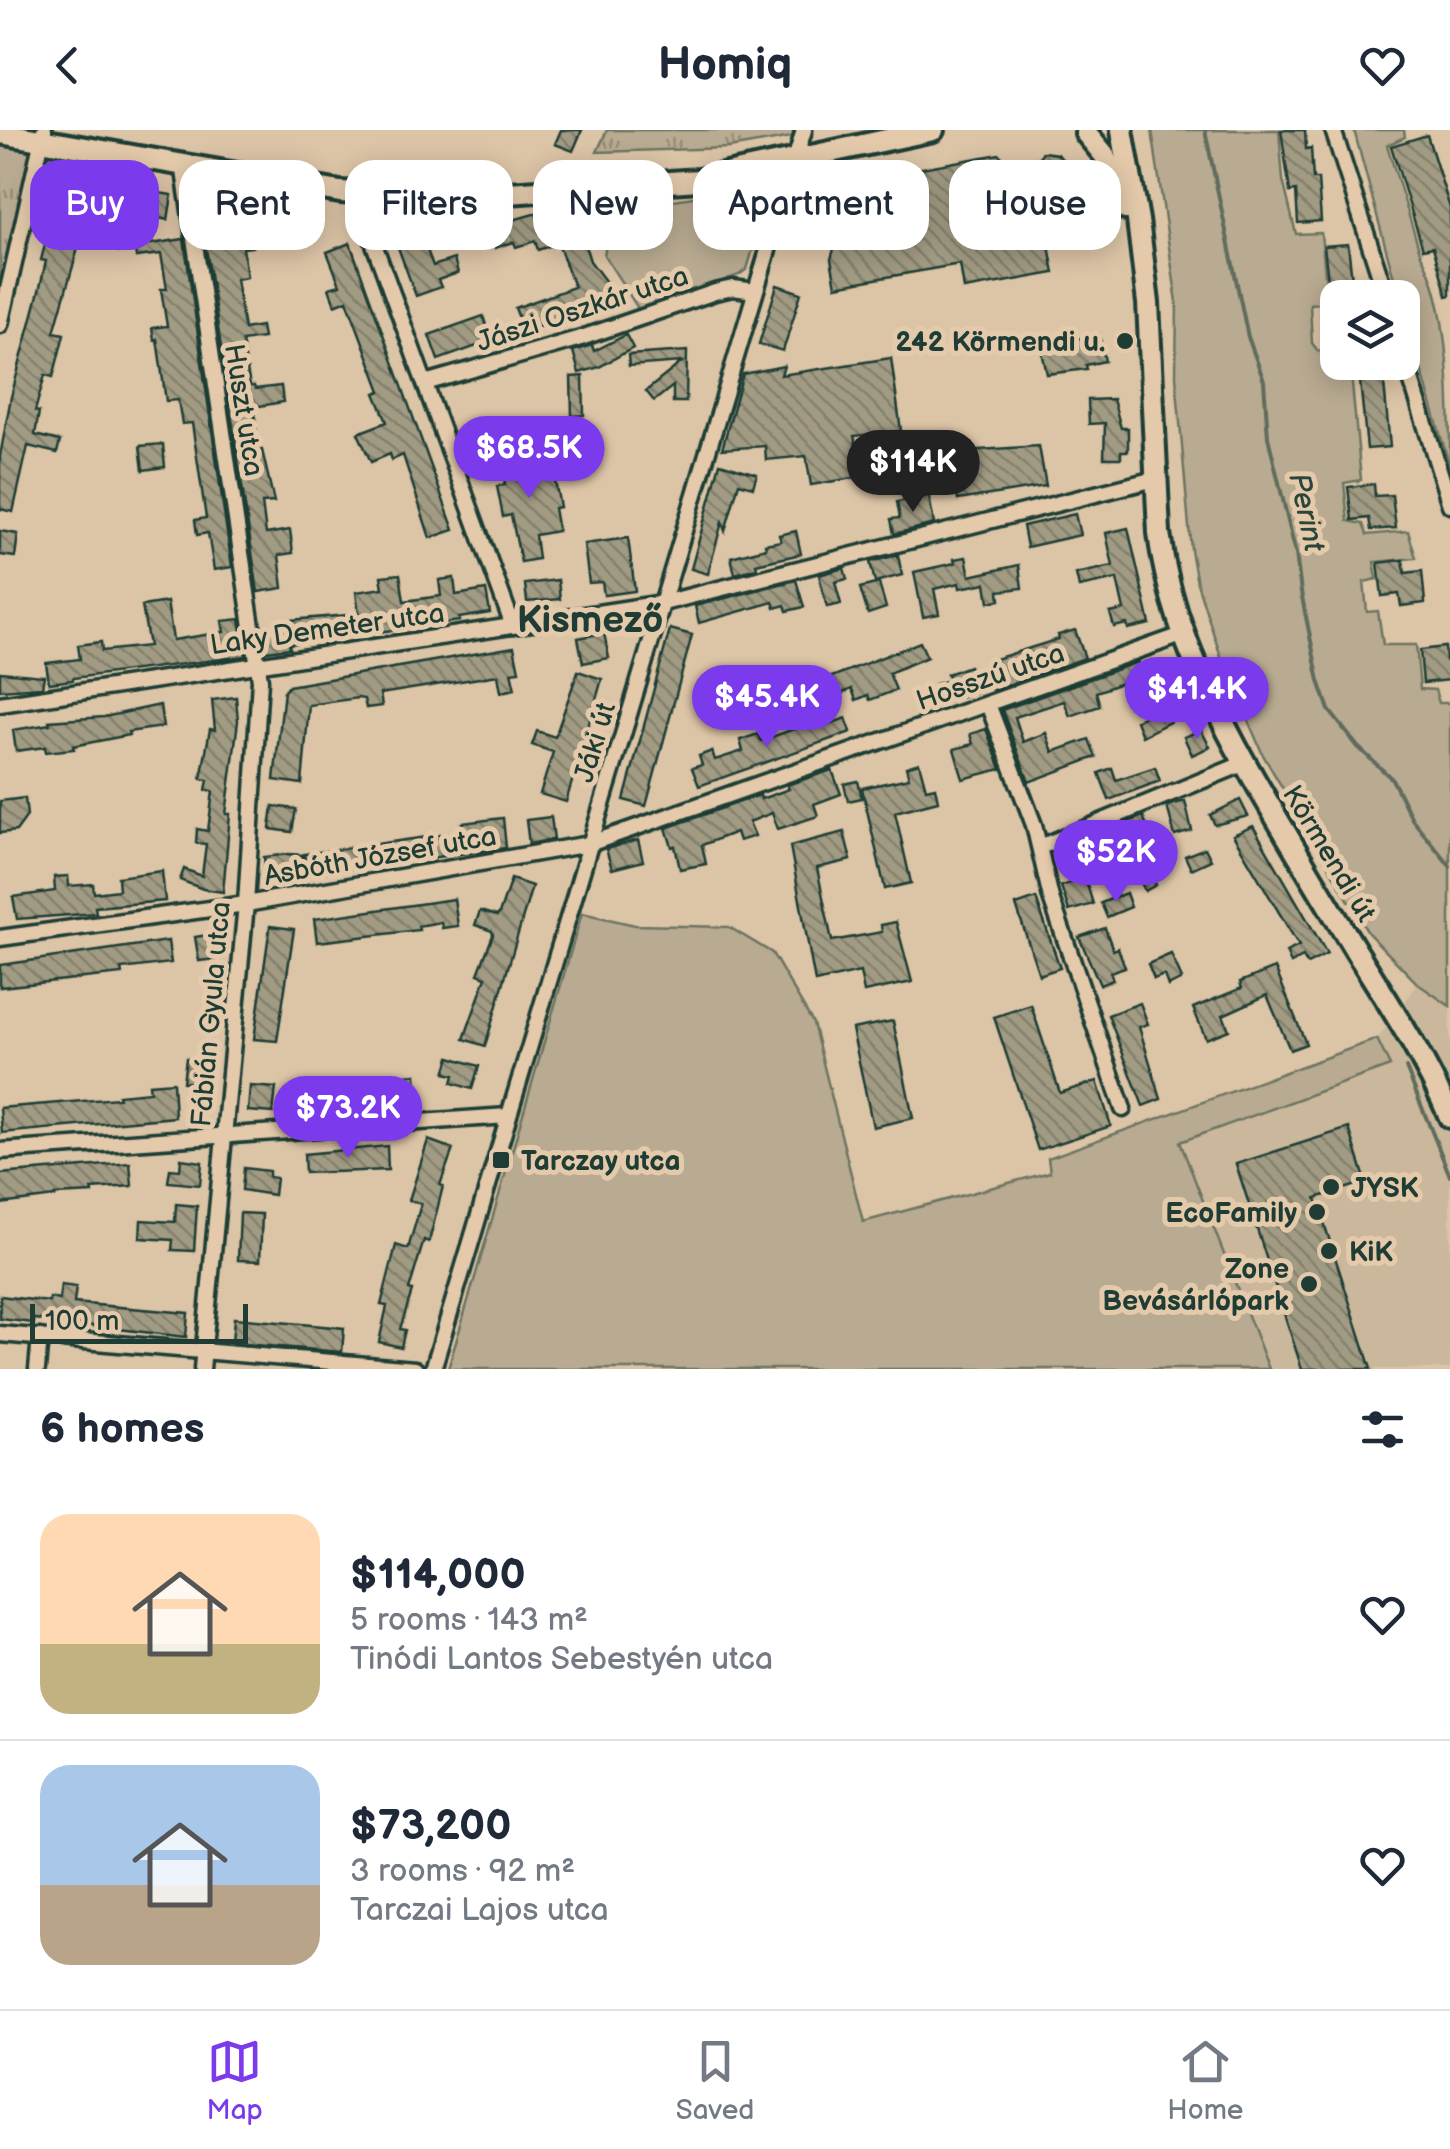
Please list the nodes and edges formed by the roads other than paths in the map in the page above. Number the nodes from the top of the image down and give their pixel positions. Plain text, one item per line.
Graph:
1 (804, 130) edge
2 (933, 130) edge
3 (1118, 130) edge
4 (1333, 130) edge
5 (1083, 131) edge
6 (0, 133) edge
7 (43, 135) edge
8 (795, 160) edge
9 (803, 160) edge
10 (179, 163) edge
11 (693, 181) edge
12 (513, 194) edge
13 (197, 250) edge
14 (376, 250) edge
15 (767, 250) edge
16 (1142, 254) junction
17 (1381, 280) edge
18 (754, 291) junction
19 (0, 325) edge
20 (1411, 380) edge
21 (425, 383) junction
22 (1155, 479) junction
23 (1450, 504) edge
24 (662, 603) junction
25 (513, 626) junction
26 (1182, 635) junction
27 (258, 662) junction
28 (0, 704) edge
29 (988, 704) junction
30 (1245, 763) junction
31 (589, 844) junction
32 (1040, 847) junction
33 (246, 904) junction
34 (0, 938) edge
35 (1124, 1109) dead end
36 (508, 1116) junction
37 (1450, 1117) edge
38 (224, 1136) junction
39 (0, 1151) edge
40 (0, 1334) edge
41 (40, 1337) junction
42 (203, 1351) junction
43 (37, 1369) edge
44 (202, 1369) edge
45 (414, 1369) edge
46 (433, 1369) edge

1 - 8 street, Jáki út
2 - 9 street
3 - 5 street
3 - 16 street, Körmendi út
4 - 17 street
5 - 16 street, Körmendi út
6 - 7 street
7 - 10 street
7 - 19 street
11 - 12 street
13 - 27 street, Huszt utca
14 - 21 street
15 - 18 street, Jáki út
16 - 22 street, Körmendi út
18 - 21 street, Jászi Oszkár utca
18 - 24 street, Jáki út
20 - 23 street
21 - 25 street
22 - 24 street, Laky Demeter utca
22 - 26 street, Körmendi út
24 - 25 street, Laky Demeter utca
24 - 31 street, Jáki út
25 - 27 street, Laky Demeter utca
26 - 29 street, Hosszú utca
26 - 30 street, Körmendi út
27 - 28 street, Laky Demeter utca
27 - 33 street, Fábián Gyula utca
29 - 31 street, Hosszú utca
29 - 32 street
30 - 32 street
30 - 37 street, Körmendi út
31 - 33 street, Asbóth József utca
31 - 36 street, Jáki út
32 - 35 street
33 - 34 street, Asbóth József utca
33 - 38 street, Fábián Gyula utca
36 - 38 street
36 - 46 street, Jáki út
38 - 39 street
38 - 42 street, Fábián Gyula utca
40 - 41 street
41 - 42 street
41 - 43 street
42 - 44 street, Fábián Gyula utca
42 - 45 street

